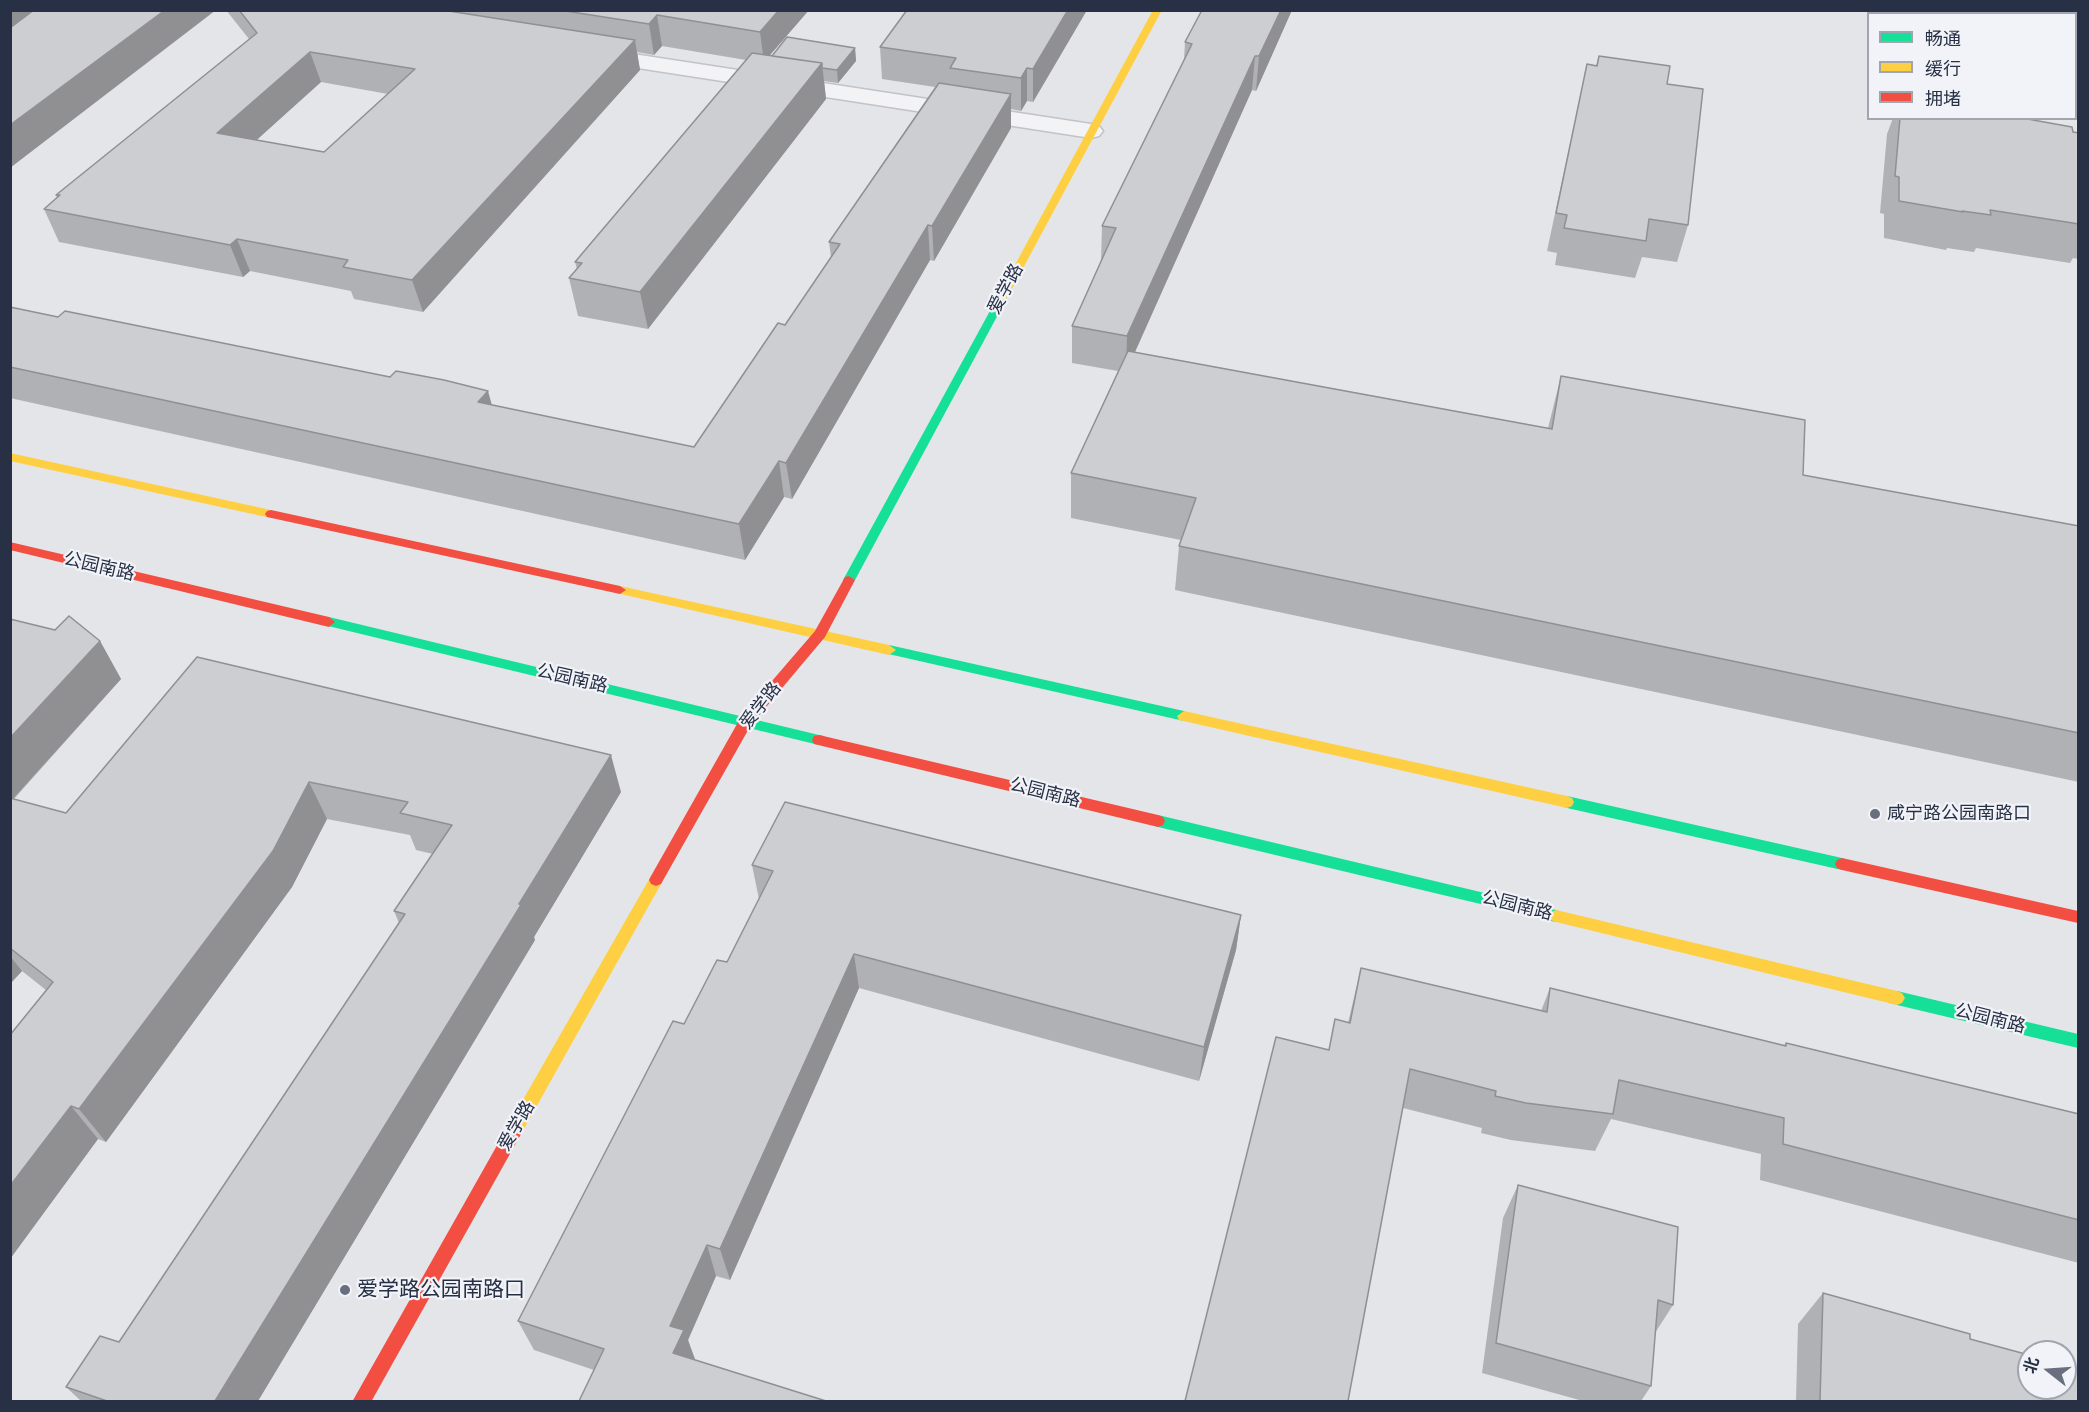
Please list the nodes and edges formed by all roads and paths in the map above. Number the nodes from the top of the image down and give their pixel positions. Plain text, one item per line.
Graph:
1 (1158, 10) edge
2 (574, 52) edge
3 (1091, 132) junction
4 (10, 457) edge
5 (10, 546) edge
6 (820, 634) junction
7 (746, 721) junction
8 (2079, 916) edge
9 (2079, 1041) edge
10 (361, 1401) edge

1 - 3 main road, 爱学路
2 - 3 street
3 - 6 main road, 爱学路
4 - 6 main road
5 - 7 main road, 公园南路
6 - 7 main road, 爱学路
6 - 8 main road
7 - 9 main road, 公园南路
7 - 10 main road, 爱学路

